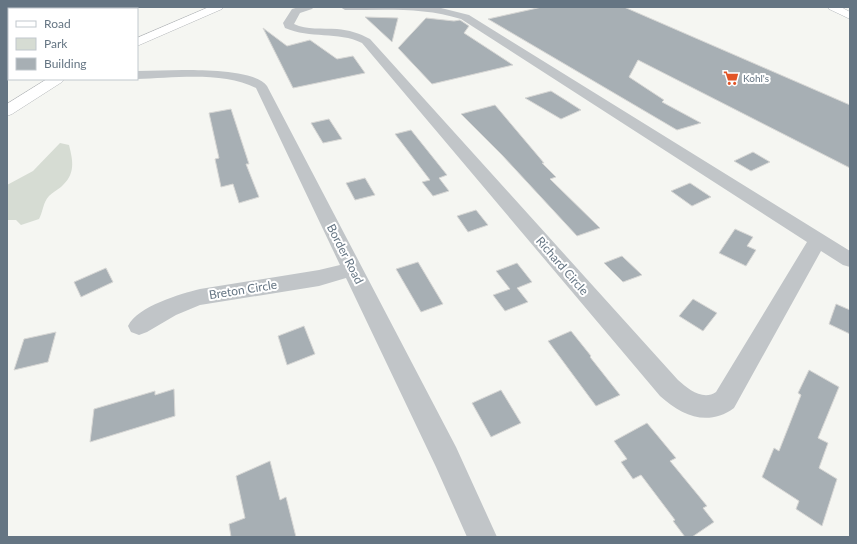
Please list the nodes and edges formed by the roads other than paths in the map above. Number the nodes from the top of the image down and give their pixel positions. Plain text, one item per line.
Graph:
1 (218, 7) edge
2 (309, 7) edge
3 (345, 7) edge
4 (832, 7) edge
5 (186, 8) edge
6 (850, 16) edge
7 (138, 35) edge
8 (138, 42) edge
9 (138, 75) edge
10 (55, 80) edge
11 (7, 111) edge
12 (818, 240) junction
13 (850, 260) edge
14 (353, 269) junction
15 (139, 326) dead end
16 (482, 537) edge

1 - 8 main road
2 - 12 street, Richard Circle
3 - 12 street
4 - 6 main road
5 - 7 main road
9 - 14 street, Border Road
10 - 11 main road
12 - 13 street
14 - 15 street, Breton Circle
14 - 16 street, Border Road

